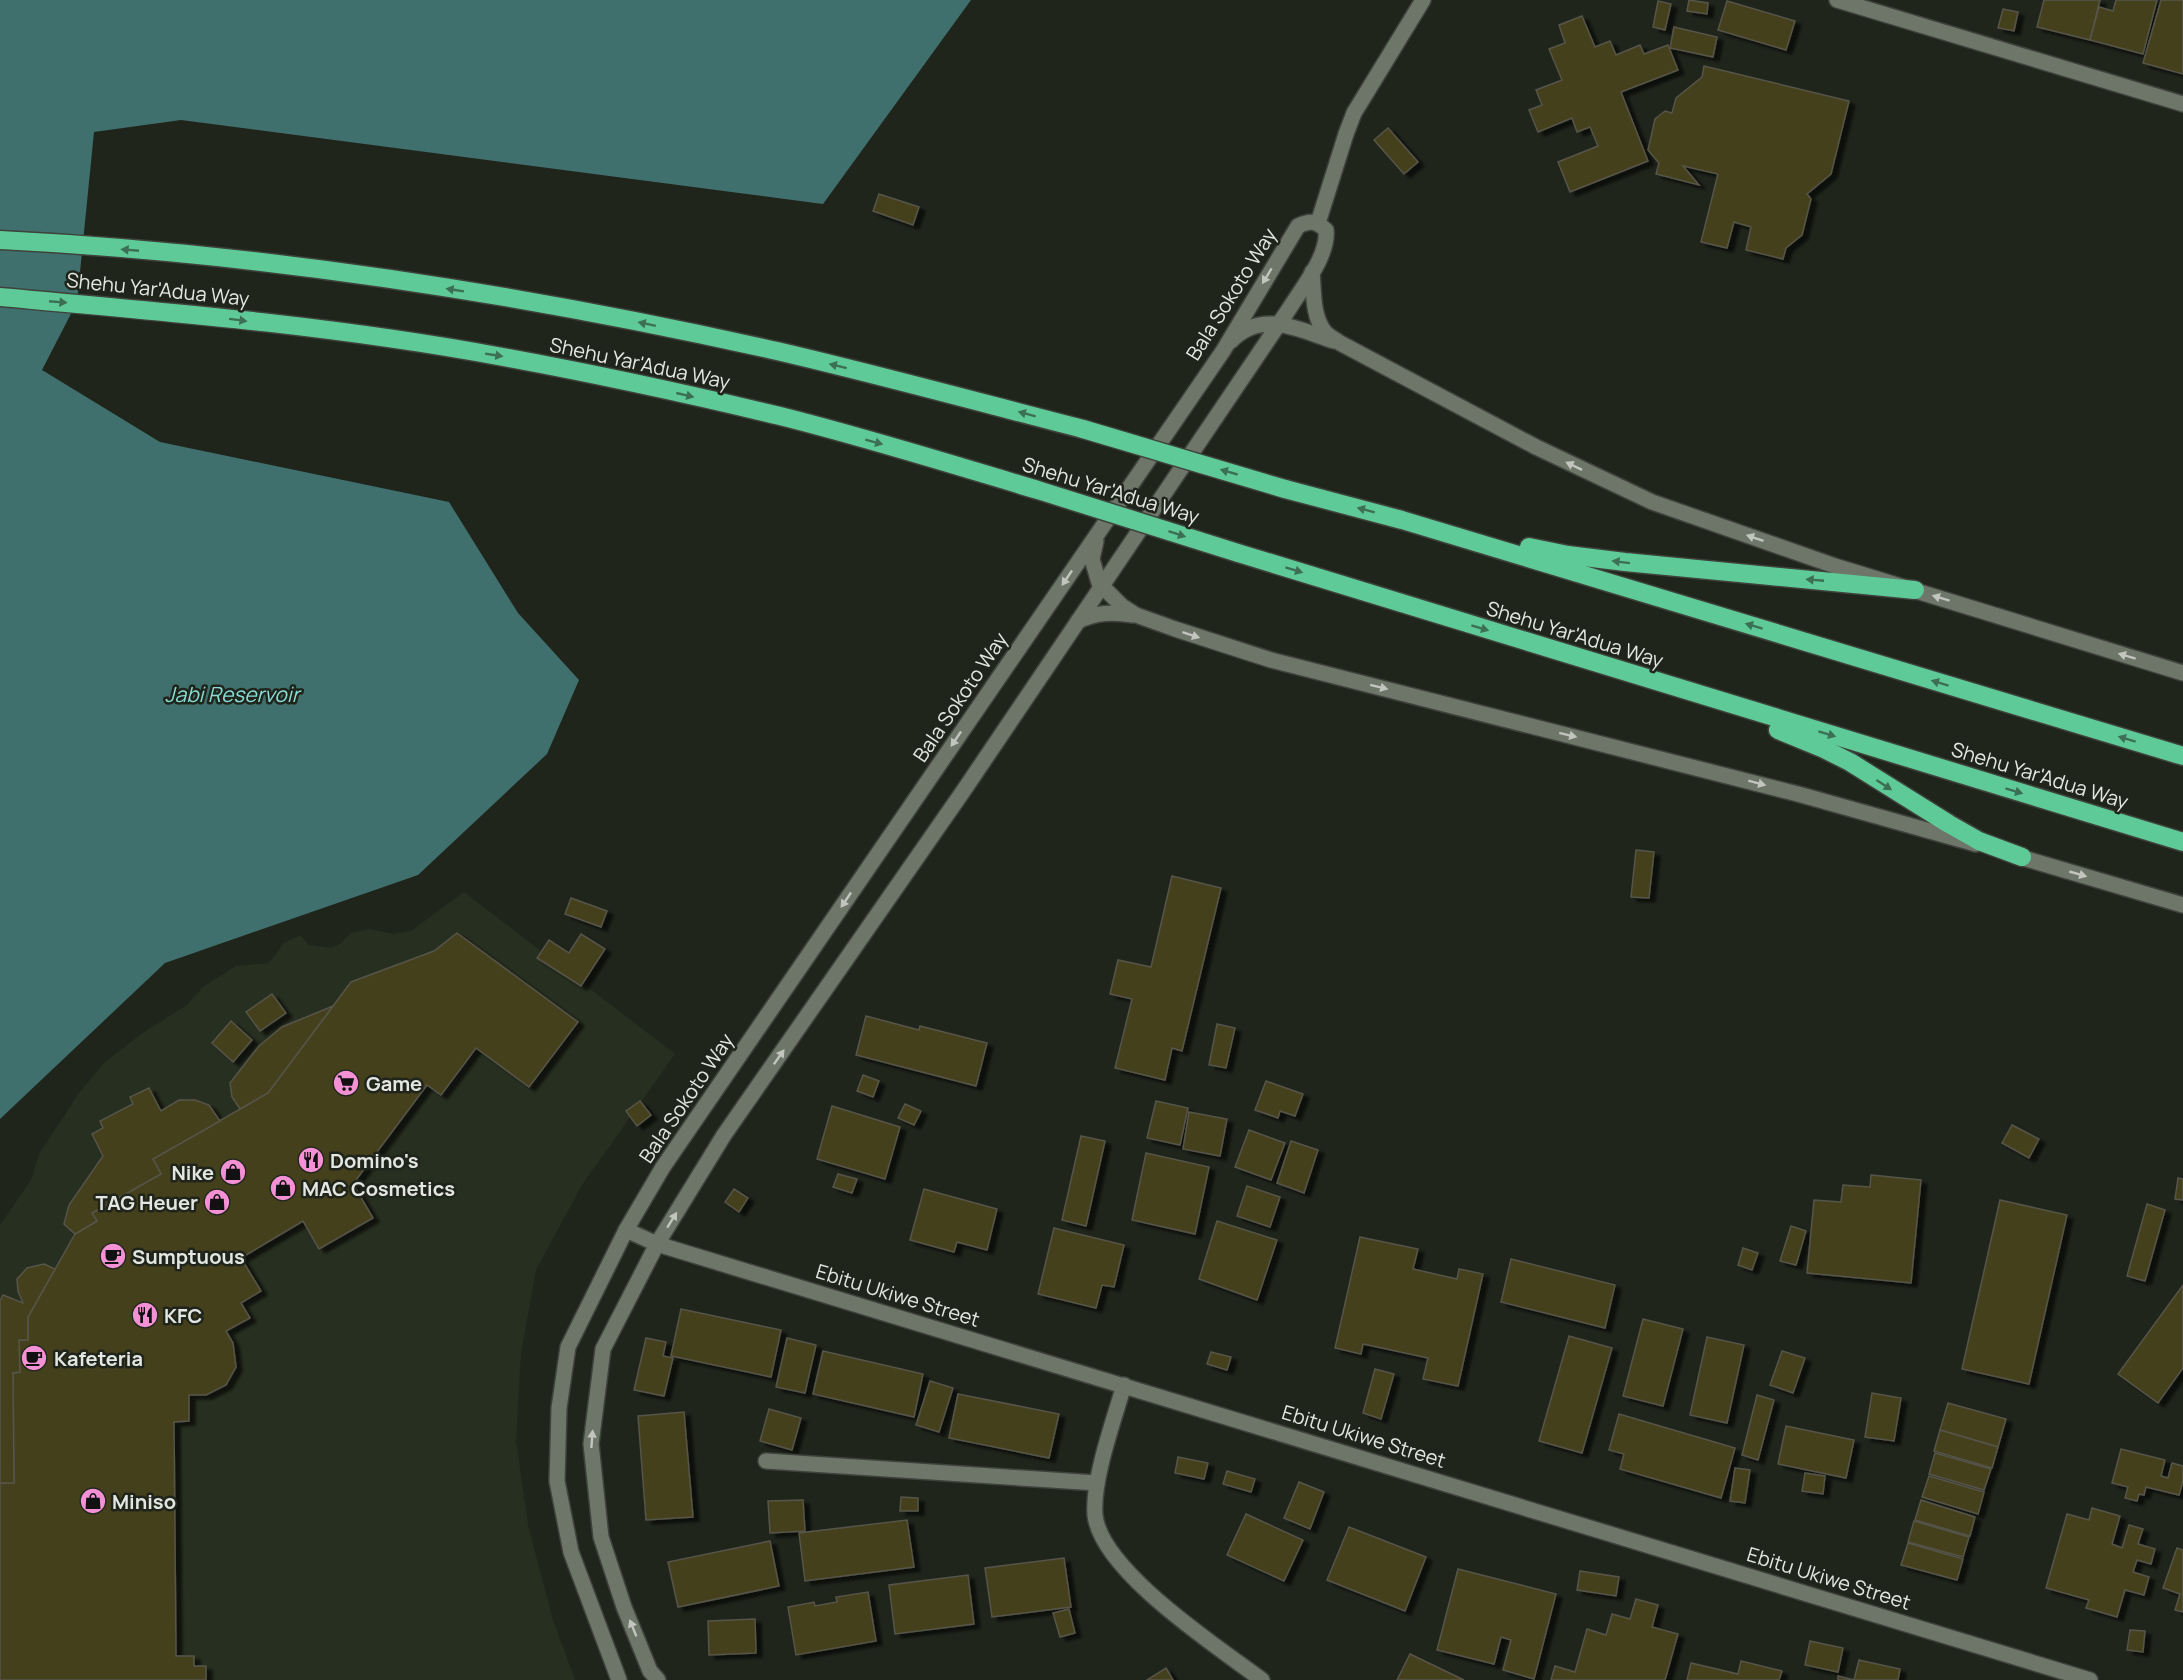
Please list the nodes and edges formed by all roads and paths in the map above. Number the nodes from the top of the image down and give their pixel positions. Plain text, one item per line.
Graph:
1 (1423, 0) edge
2 (1837, 0) edge
3 (2183, 104) edge
4 (1318, 223) junction
5 (0, 240) edge
6 (1312, 272) junction
7 (0, 297) edge
8 (1278, 324) junction
9 (1340, 343) junction
10 (1222, 351) junction
11 (1402, 520) junction
12 (1099, 531) junction
13 (1102, 586) junction
14 (1915, 590) junction
15 (1136, 615) junction
16 (1075, 622) junction
17 (1619, 671) junction
18 (2183, 673) edge
19 (2183, 756) edge
20 (2183, 842) edge
21 (2022, 857) junction
22 (2183, 905) edge
23 (626, 1230) junction
24 (657, 1244) junction
25 (1124, 1385) junction
26 (766, 1461) dead end
27 (1097, 1483) junction
28 (619, 1680) edge
29 (658, 1680) edge
30 (1262, 1680) edge
31 (2090, 1680) edge

1 - 4 street
2 - 3 street
4 - 6 street
4 -> 10 street, Bala Sokoto Way
11 -> 5 highway, Shehu Yar'Adua Way, bridge
6 - 8 street
6 - 9 street
7 -> 17 highway, Shehu Yar'Adua Way, bridge
8 - 9 street
8 - 10 street
8 - 13 street
14 -> 9 street
10 - 12 street, Bala Sokoto Way
14 -> 11 highway
19 -> 11 highway, Shehu Yar'Adua Way
12 - 13 street
12 -> 23 street, Bala Sokoto Way
13 - 15 street
13 - 16 street
18 -> 14 street
15 - 16 street
15 -> 21 street
24 -> 16 street
17 -> 20 highway, Shehu Yar'Adua Way
17 -> 21 highway
21 -> 22 street
23 - 24 street, Ebitu Ukiwe Street
23 - 28 street, Bala Sokoto Way
24 - 25 street, Ebitu Ukiwe Street
29 -> 24 street
25 - 27 street
25 - 31 street, Ebitu Ukiwe Street
26 - 27 street
27 - 30 street

